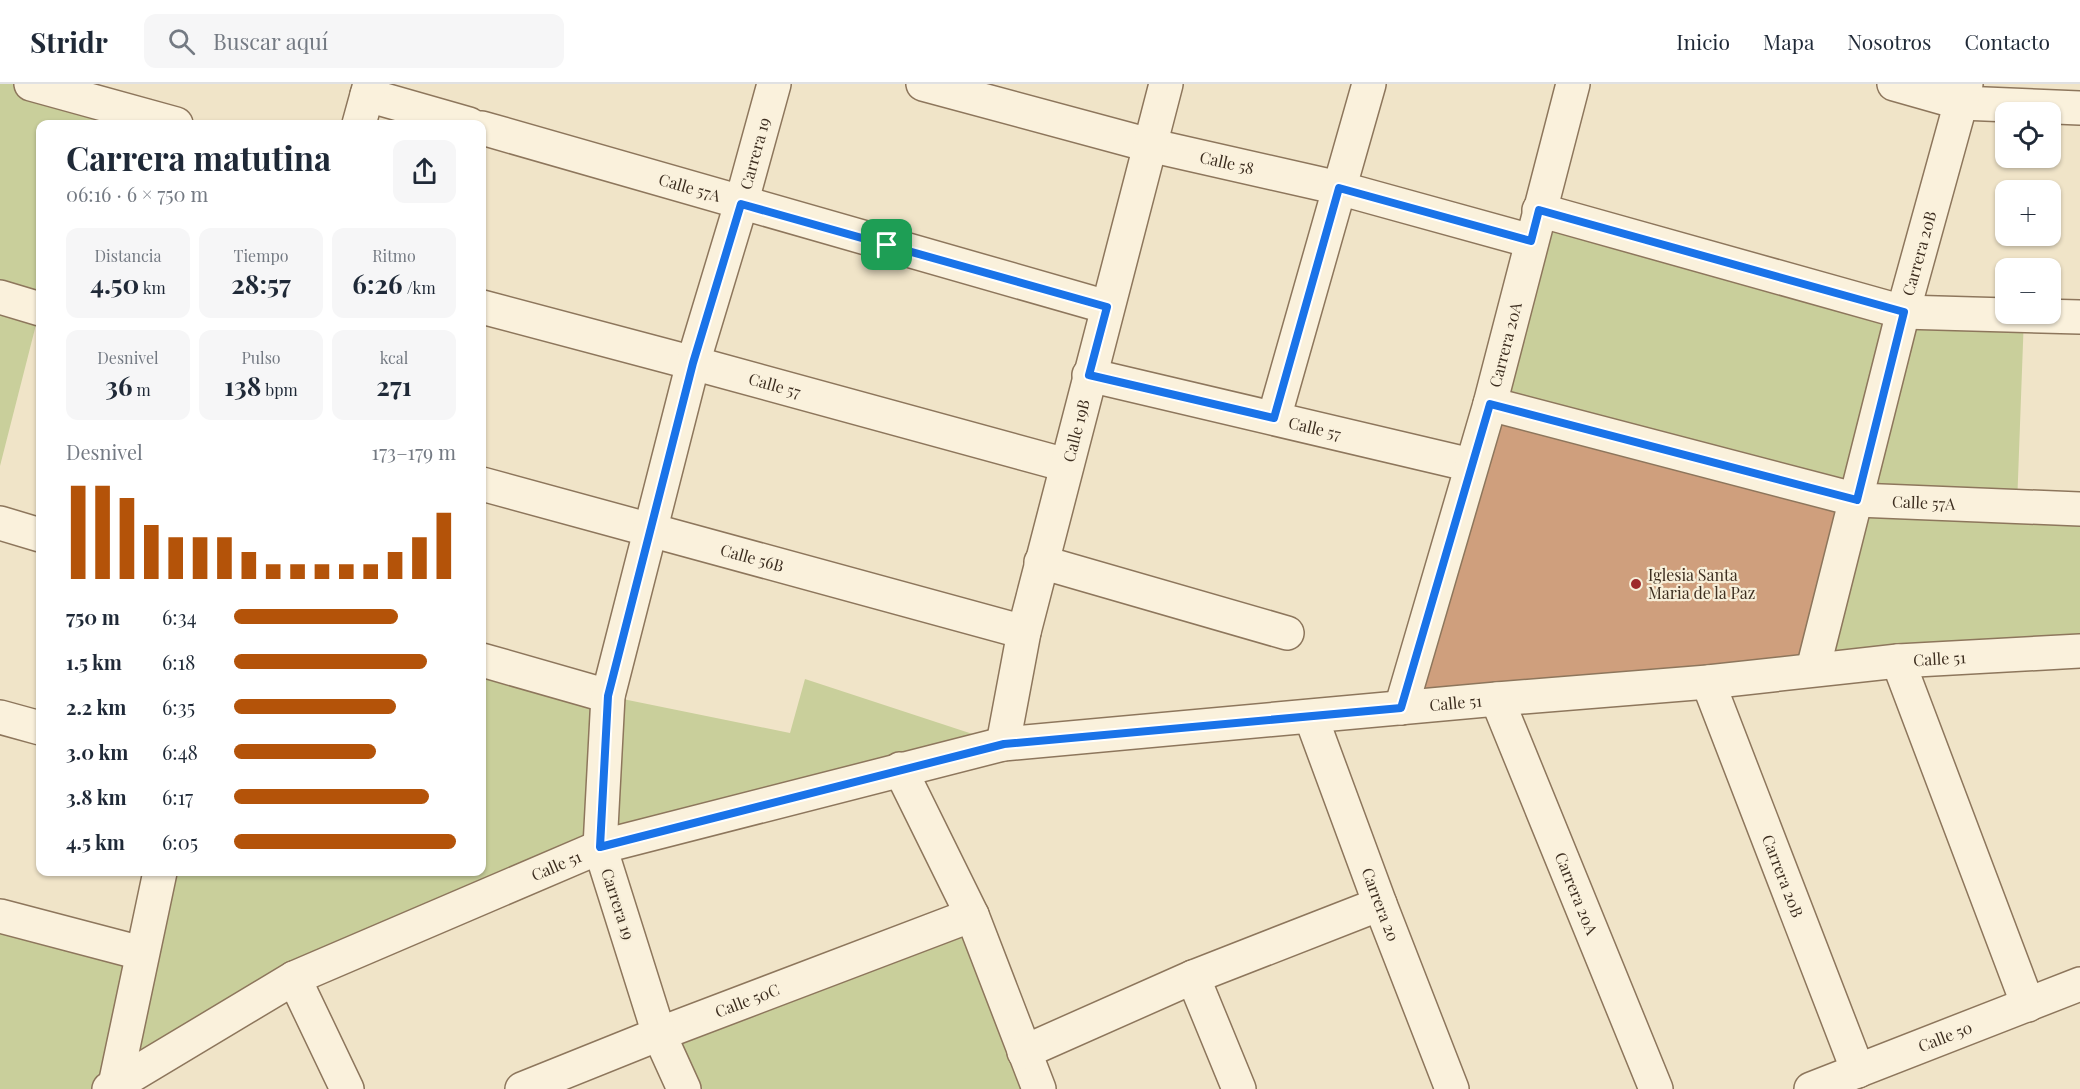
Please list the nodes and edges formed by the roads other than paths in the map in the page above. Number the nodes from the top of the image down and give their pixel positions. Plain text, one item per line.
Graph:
1 (31, 84) edge
2 (774, 84) edge
3 (923, 84) edge
4 (1166, 84) edge
5 (1369, 84) edge
6 (1573, 84) edge
7 (1894, 84) edge
8 (968, 90) edge
9 (1963, 94) edge
10 (365, 101) edge
11 (2080, 108) edge
12 (162, 120) edge
13 (451, 120) edge
14 (486, 129) edge
15 (1149, 145) junction
16 (1339, 188) junction
17 (741, 204) junction
18 (1535, 226) junction
19 (0, 297) edge
20 (1107, 307) junction
21 (36, 308) edge
22 (486, 308) edge
23 (1904, 312) junction
24 (2080, 317) edge
25 (693, 363) junction
26 (1089, 375) junction
27 (1490, 404) junction
28 (1274, 418) junction
29 (1066, 465) junction
30 (1471, 465) junction
31 (486, 485) edge
32 (1857, 500) junction
33 (2080, 509) edge
34 (0, 523) edge
35 (651, 531) junction
36 (36, 534) edge
37 (1041, 562) junction
38 (1024, 632) junction
39 (1287, 633) dead end
40 (2080, 651) edge
41 (486, 661) edge
42 (1898, 661) junction
43 (1813, 669) junction
44 (1708, 682) junction
45 (608, 696) junction
46 (1497, 699) junction
47 (1401, 708) junction
48 (0, 717) edge
49 (1311, 717) junction
50 (36, 727) edge
51 (1004, 744) junction
52 (900, 769) junction
53 (600, 847) junction
54 (159, 876) edge
55 (1380, 904) junction
56 (972, 915) junction
57 (0, 916) edge
58 (141, 953) junction
59 (1193, 977) junction
60 (294, 978) junction
61 (2079, 986) edge
62 (2028, 1005) junction
63 (659, 1034) junction
64 (1024, 1052) junction
65 (1858, 1071) junction
66 (114, 1088) edge
67 (347, 1089) edge
68 (522, 1089) edge
69 (684, 1089) edge
70 (1039, 1089) edge
71 (1239, 1089) edge
72 (1452, 1089) edge
73 (1656, 1089) edge
74 (1810, 1089) edge

1 - 12 street
2 - 17 street, Carrera 19
3 - 8 street, Calle 58
4 - 15 street, Calle 19B
5 - 16 street
6 - 18 street, Carrera 20A
7 - 9 street
8 - 15 street, Calle 58
9 - 11 street
9 - 23 street, Carrera 20B
10 - 13 street
14 - 17 street, Calle 57A
15 - 16 street, Calle 58
15 - 20 street, Calle 19B
16 - 18 street, Calle 58
16 - 28 street
17 - 20 street, Calle 57A
17 - 25 street, Carrera 19
18 - 23 street, Calle 58
18 - 27 street, Carrera 20A
19 - 21 street
20 - 26 street, Calle 19B
22 - 25 street, Calle 57
23 - 24 street, Calle 58
23 - 32 street, Carrera 20B
25 - 29 street, Calle 57
25 - 35 street, Carrera 19
26 - 28 street, Calle 57
26 - 29 street, Calle 19B
27 - 30 street, Carrera 20A
27 - 32 street, Calle 57A
28 - 30 street, Calle 57
29 - 37 street, Calle 19B
30 - 47 street, Carrera 20A
31 - 35 street, Calle 56B
32 - 33 street, Calle 57A
32 - 43 street, Carrera 20B
34 - 36 street
35 - 38 street, Calle 56B
35 - 45 street, Carrera 19
37 - 38 street, Calle 19B
37 - 39 street
38 - 51 street, Calle 19B
40 - 42 street, Calle 51
41 - 45 street
42 - 43 street, Calle 51
42 - 62 street
43 - 44 street, Calle 51
44 - 46 street, Calle 51
44 - 65 street, Carrera 20B
45 - 53 street, Carrera 19
46 - 47 street, Calle 51
46 - 73 street, Carrera 20A
47 - 49 street, Calle 51
48 - 50 street
49 - 51 street, Calle 51
49 - 55 street, Carrera 20
51 - 52 street, Calle 51
52 - 53 street, Calle 51
52 - 56 street
53 - 60 street, Calle 51
53 - 63 street, Carrera 19
54 - 58 street
55 - 59 street
55 - 72 street, Carrera 20
56 - 63 street, Calle 50C
56 - 64 street
57 - 58 street
58 - 66 street
59 - 64 street
59 - 71 street
60 - 66 street, Calle 51
60 - 67 street
61 - 62 street, Calle 50
62 - 65 street, Calle 50
63 - 68 street, Calle 50C
63 - 69 street, Carrera 19
64 - 70 street
65 - 74 street, Calle 50

